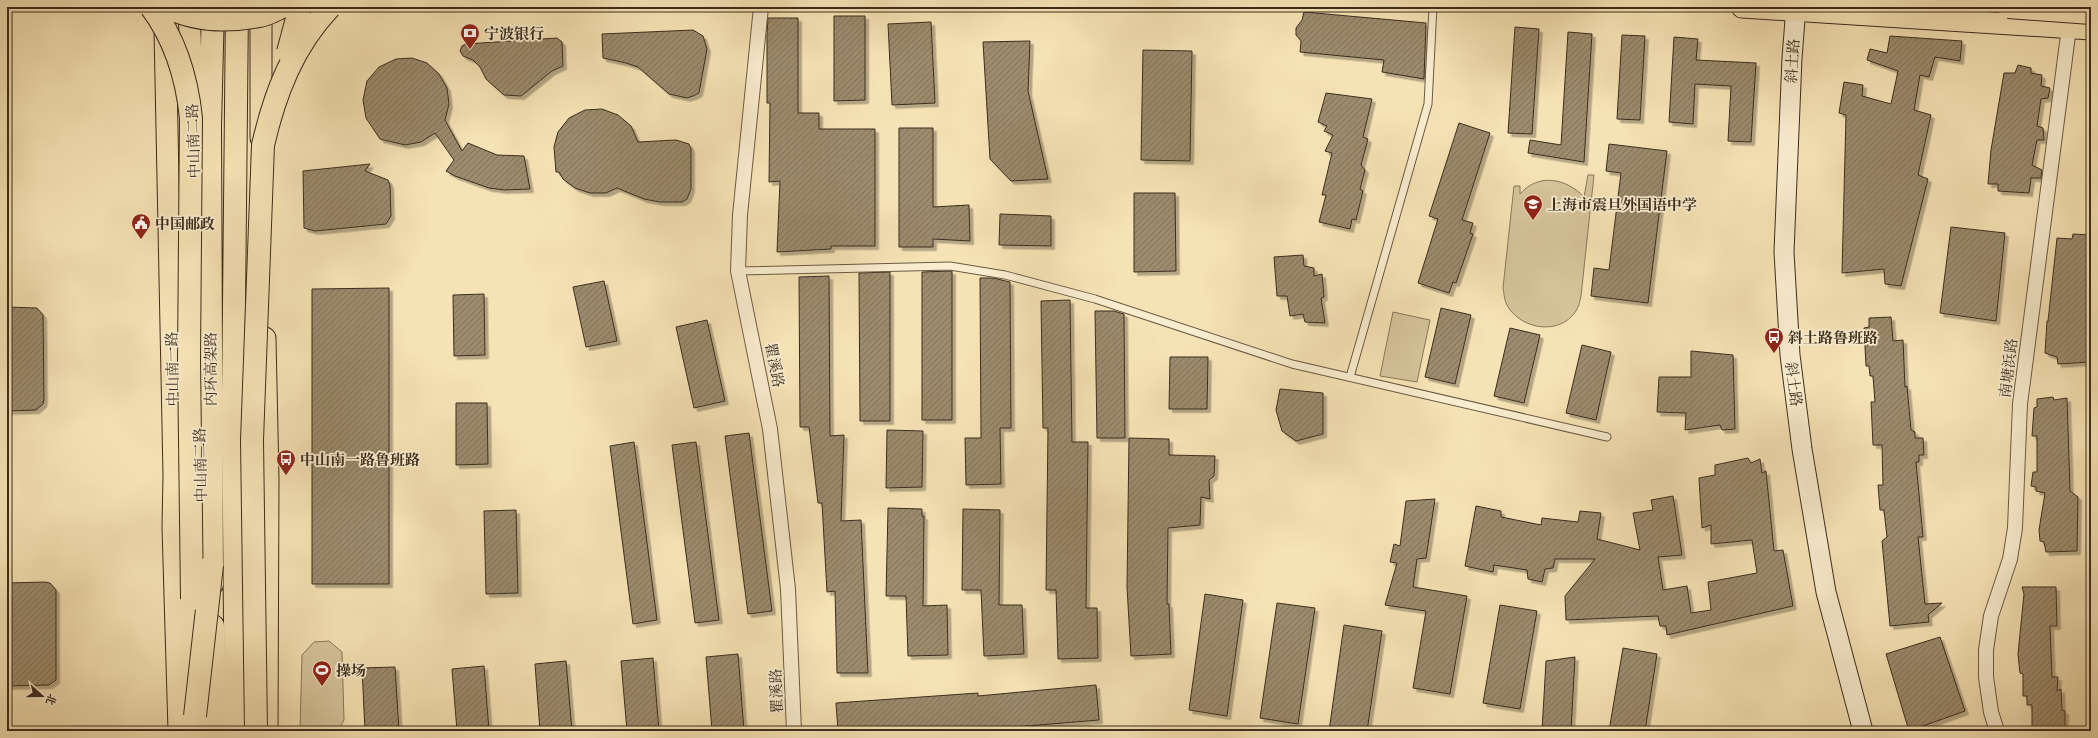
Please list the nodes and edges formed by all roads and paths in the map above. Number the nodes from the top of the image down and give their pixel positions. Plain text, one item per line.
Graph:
1 (151, 7) edge
2 (166, 7) edge
3 (189, 7) edge
4 (213, 7) edge
5 (237, 7) edge
6 (244, 7) edge
7 (261, 7) edge
8 (275, 7) edge
9 (282, 7) edge
10 (300, 7) edge
11 (330, 7) edge
12 (339, 7) edge
13 (761, 7) edge
14 (1433, 7) edge
15 (1742, 7) edge
16 (2008, 7) edge
17 (2083, 7) edge
18 (1796, 9) edge
19 (2091, 12) edge
20 (2070, 17) edge
21 (2091, 17) edge
22 (2091, 29) edge
23 (260, 36) junction
24 (280, 84) junction
25 (261, 135) junction
26 (738, 271) junction
27 (1350, 377) junction
28 (1607, 437) dead end
29 (212, 565) junction
30 (198, 726) edge
31 (179, 731) edge
32 (214, 731) edge
33 (236, 731) edge
34 (244, 731) edge
35 (256, 731) edge
36 (267, 731) edge
37 (794, 731) edge
38 (1863, 731) edge
39 (1996, 731) edge

1 - 30 highway, bridge
2 - 9 highway, bridge
2 - 31 main road, 中山南一路
3 - 30 main road, 中山南二路
4 - 29 highway, 内环高架路
5 - 33 highway, 内环高架路
6 - 34 main road
7 - 23 main road
8 - 23 main road
10 - 24 highway, bridge
11 - 24 highway, bridge
12 - 25 main road
13 - 26 street, 瞿溪路
14 - 27 lane
15 - 18 main road
16 - 19 highway, bridge
17 - 19 main road
18 - 20 main road
18 - 38 main road, 斜土路
20 - 21 main road
20 - 22 main road
20 - 39 street, 南塘浜路
23 - 25 main road
24 - 35 highway, bridge
25 - 36 main road
26 - 27 lane
26 - 37 street, 瞿溪路
27 - 28 lane
29 - 30 highway, bridge
29 - 32 highway, 内环高架路, bridge

